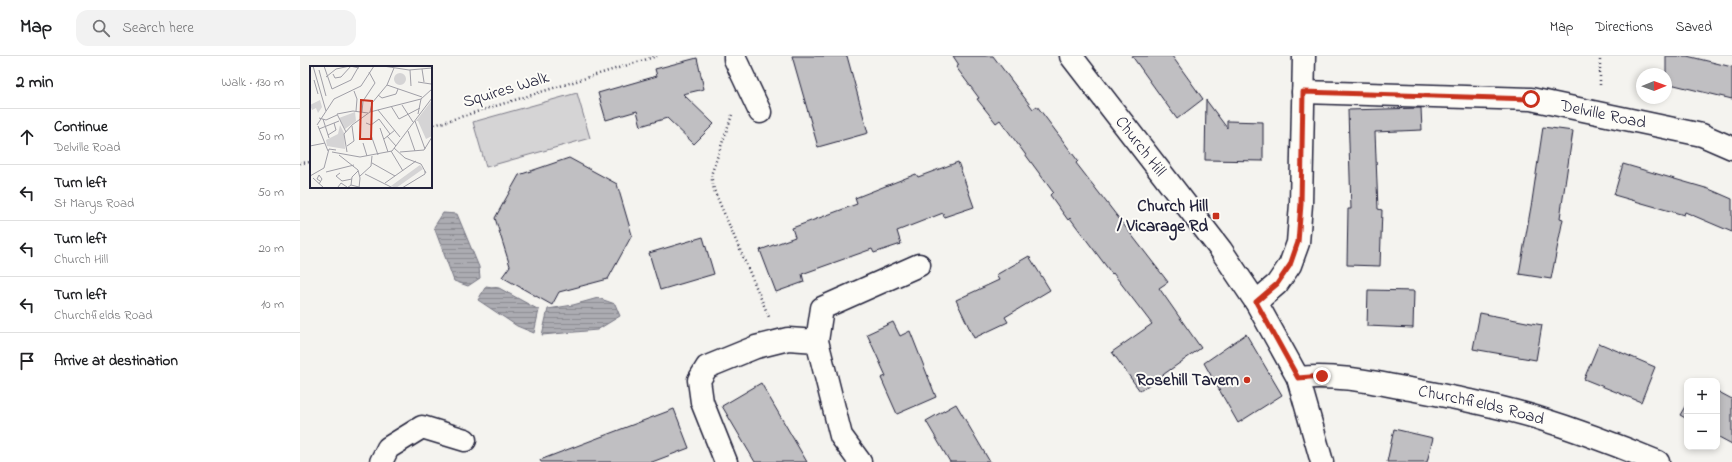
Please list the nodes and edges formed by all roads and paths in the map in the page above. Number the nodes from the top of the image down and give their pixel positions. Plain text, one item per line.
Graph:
1 (657, 56) edge
2 (1071, 56) edge
3 (1304, 56) edge
4 (739, 57) edge
5 (744, 79) junction
6 (1303, 92) junction
7 (760, 112) dead end
8 (432, 126) edge
9 (1732, 148) edge
10 (310, 162) edge
11 (300, 163) edge
12 (918, 265) dead end
13 (1256, 302) junction
14 (781, 341) junction
15 (817, 341) junction
16 (1298, 378) junction
17 (465, 440) dead end
18 (381, 462) edge
19 (726, 462) edge
20 (860, 462) edge
21 (1322, 462) edge
22 (1658, 462) edge

1 - 8 path, Squires Walk
2 - 13 street, Church Hill
3 - 6 street
4 - 5 street
5 - 7 street
5 - 14 path
6 - 9 street, Delville Road
6 - 13 street
10 - 11 path
12 - 15 street
13 - 16 street, Church Hill
14 - 15 street
14 - 19 street
15 - 20 street
16 - 21 street, Church Hill
16 - 22 street, Churchfields Road
17 - 18 street

